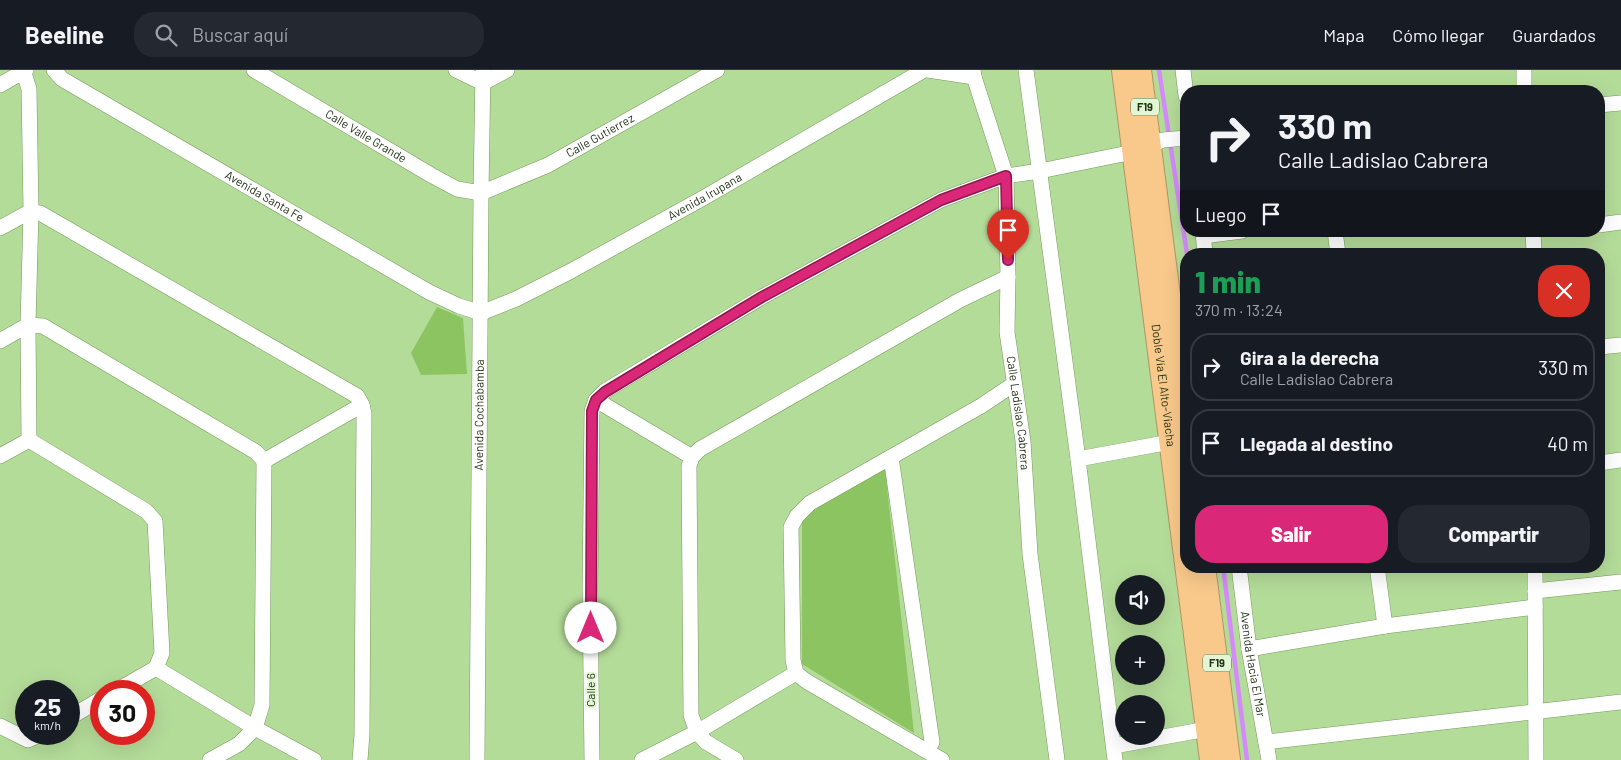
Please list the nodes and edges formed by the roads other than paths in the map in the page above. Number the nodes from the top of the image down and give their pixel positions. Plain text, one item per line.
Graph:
1 (54, 70) edge
2 (254, 70) edge
3 (456, 70) edge
4 (507, 70) edge
5 (717, 70) edge
6 (924, 70) edge
7 (928, 70) edge
8 (1026, 70) edge
9 (1123, 70) edge
10 (1140, 70) edge
11 (1182, 70) edge
12 (1524, 70) edge
13 (24, 71) edge
14 (974, 74) edge
15 (483, 76) edge
16 (0, 85) edge
17 (1184, 85) edge
18 (1524, 85) edge
19 (1621, 102) edge
20 (1605, 104) edge
21 (1162, 142) edge
22 (1040, 171) junction
23 (1006, 176) junction
24 (481, 193) junction
25 (31, 211) junction
26 (1621, 222) edge
27 (1605, 224) edge
28 (0, 228) edge
29 (1008, 277) junction
30 (481, 313) junction
31 (28, 325) junction
32 (0, 341) edge
33 (1621, 345) edge
34 (1605, 346) edge
35 (1014, 384) junction
36 (596, 400) junction
37 (362, 405) junction
38 (1178, 435) edge
39 (29, 440) junction
40 (1180, 455) edge
41 (0, 456) edge
42 (692, 457) junction
43 (891, 457) junction
44 (1078, 459) junction
45 (1621, 460) edge
46 (264, 462) junction
47 (1605, 463) edge
48 (1192, 573) edge
49 (1205, 573) edge
50 (1240, 573) edge
51 (1378, 573) edge
52 (1535, 573) edge
53 (1621, 582) edge
54 (1535, 591) junction
55 (1535, 607) junction
56 (1385, 626) junction
57 (1249, 648) junction
58 (156, 668) junction
59 (796, 673) junction
60 (135, 680) edge
61 (1621, 702) edge
62 (1536, 711) junction
63 (0, 726) edge
64 (255, 728) junction
65 (1207, 729) junction
66 (697, 732) junction
67 (15, 734) edge
68 (1266, 742) junction
69 (927, 751) junction
70 (1114, 753) edge
71 (210, 760) edge
72 (314, 760) edge
73 (360, 760) edge
74 (477, 760) edge
75 (592, 760) edge
76 (642, 760) edge
77 (736, 760) edge
78 (942, 760) edge
79 (1057, 760) edge
80 (1211, 760) edge
81 (1229, 760) edge
82 (1268, 760) edge
83 (1536, 760) edge

1 - 30 street, Avenida Santa Fe
2 - 24 street, Calle Valle Grande
3 - 15 street
4 - 15 street
5 - 24 street, Calle Gutierrez
6 - 30 street, Avenida Irupana
7 - 14 street
8 - 22 street
9 - 21 highway, Doble Vía El Alto-Viacha / F19
10 - 21 highway, Doble Vía El Alto-Viacha / F19
11 - 17 street
12 - 18 street
13 - 16 street
13 - 25 street
14 - 23 street, Calle Ladislao Cabrera
15 - 24 street, Avenida Cochabamba
19 - 20 street
21 - 22 street
21 - 38 highway, Doble Vía El Alto-Viacha / F19
22 - 23 street
22 - 44 street
23 - 29 street, Calle Ladislao Cabrera
23 - 36 street
24 - 30 street, Avenida Cochabamba
25 - 28 street
25 - 31 street
25 - 37 street
26 - 27 street
29 - 35 street, Calle Ladislao Cabrera
29 - 42 street
30 - 74 street, Avenida Cochabamba
31 - 32 street
31 - 39 street
31 - 46 street
33 - 34 street
35 - 43 street
35 - 79 street, Calle Ladislao Cabrera
36 - 42 street
36 - 75 street, Calle 6
37 - 46 street
37 - 73 street
38 - 40 highway, Doble Vía El Alto-Viacha / F19
38 - 44 street
39 - 41 street
39 - 58 street
42 - 66 street
43 - 59 street
43 - 69 street
44 - 70 street
45 - 47 street
46 - 64 street
48 - 65 highway, Doble Vía El Alto-Viacha / F19
49 - 81 highway, F19
50 - 57 street, Avenida Hacia El Mar
51 - 56 street
52 - 54 street
53 - 54 street
54 - 55 street
55 - 56 street
55 - 62 street
56 - 57 street
57 - 68 street, Avenida Hacia El Mar
58 - 60 street
58 - 64 street
59 - 66 street
59 - 69 street
61 - 62 street
62 - 68 street
62 - 83 street
63 - 67 street
64 - 71 street
64 - 72 street
65 - 70 street
65 - 80 highway, Doble Vía El Alto-Viacha / F19
66 - 76 street
66 - 77 street
68 - 82 street, Avenida Hacia El Mar
69 - 78 street

